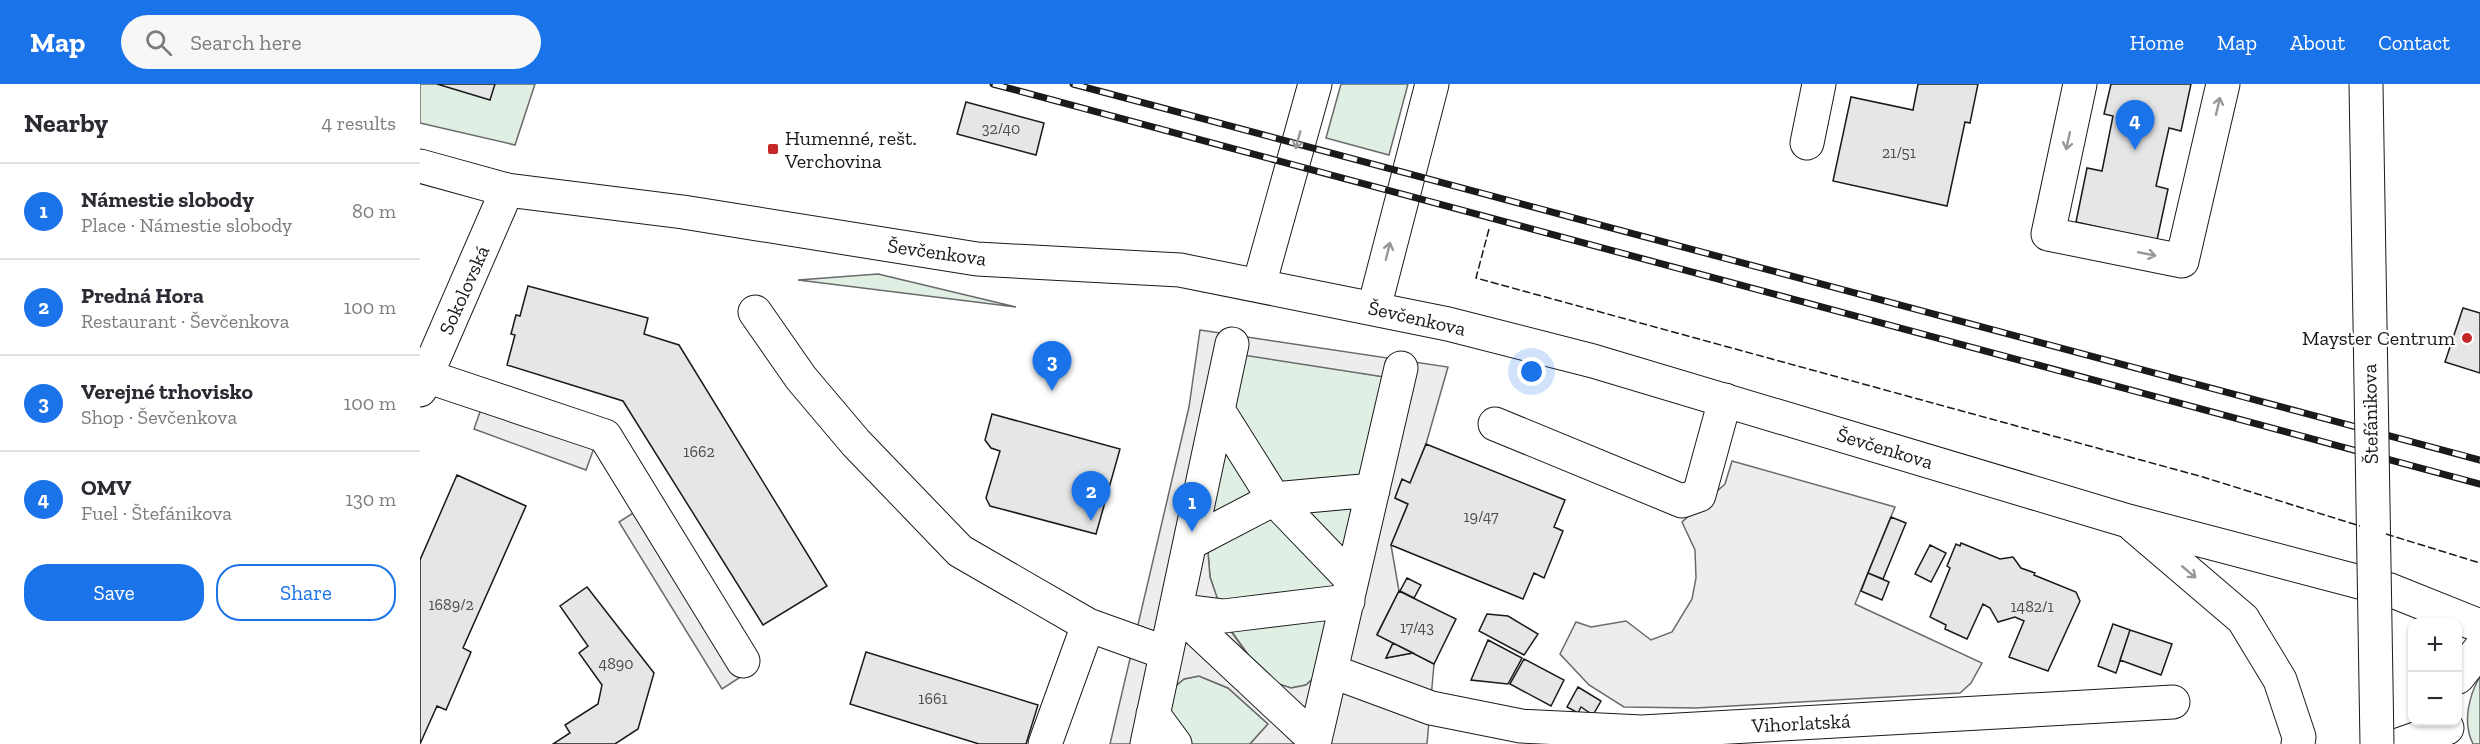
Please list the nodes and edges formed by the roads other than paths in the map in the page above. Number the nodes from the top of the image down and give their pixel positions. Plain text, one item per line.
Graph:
1 (1315, 84) edge
2 (1432, 84) edge
3 (1819, 84) edge
4 (2080, 84) edge
5 (2223, 84) edge
6 (2366, 84) edge
7 (1807, 143) dead end
8 (420, 166) edge
9 (507, 190) junction
10 (1259, 285) junction
11 (1374, 308) junction
12 (755, 312) dead end
13 (1232, 344) dead end
14 (1401, 368) dead end
15 (423, 383) edge
16 (1725, 400) junction
17 (1218, 410) junction
18 (1495, 424) dead end
19 (1373, 490) junction
20 (1274, 499) junction
21 (2128, 521) junction
22 (1190, 543) junction
23 (1350, 590) junction
24 (2390, 590) junction
25 (1176, 610) junction
26 (2411, 618) edge
27 (1088, 625) junction
28 (2480, 626) edge
29 (2480, 649) edge
30 (1166, 654) junction
31 (743, 661) dead end
32 (1331, 671) junction
33 (2460, 672) edge
34 (2173, 702) dead end
35 (1150, 729) edge
36 (2447, 731) edge
37 (1642, 738) edge
38 (1315, 742) edge
39 (1045, 744) edge
40 (1175, 744) edge
41 (2298, 744) edge
42 (2377, 744) edge
43 (2401, 744) edge

1 -> 10 main road
11 -> 2 main road
3 - 7 main road
4 -> 5 main road
6 - 42 main road, Štefánikova, bridge
8 - 9 main road, Ševčenkova
9 - 10 main road, Ševčenkova
9 - 15 main road, Sokolovská
10 - 11 main road, Ševčenkova
11 - 16 main road, Ševčenkova
12 - 27 main road
13 - 17 main road
14 - 19 main road
15 - 31 main road
16 - 18 main road
16 - 21 main road, Ševčenkova
17 - 20 main road
17 - 22 main road
19 - 20 main road
19 - 23 main road
20 - 22 main road
20 - 23 main road
21 - 24 main road, Ševčenkova
21 -> 41 main road
22 - 25 main road
23 - 25 main road
23 - 32 main road
24 - 26 main road
24 - 28 main road, Ševčenkova
25 - 30 main road
25 - 38 main road
27 - 30 main road
27 - 39 main road
29 - 33 main road
30 - 35 main road
32 - 37 main road, Vihorlatská
32 - 38 main road
34 - 37 main road, Vihorlatská
35 - 40 main road
36 - 43 main road

